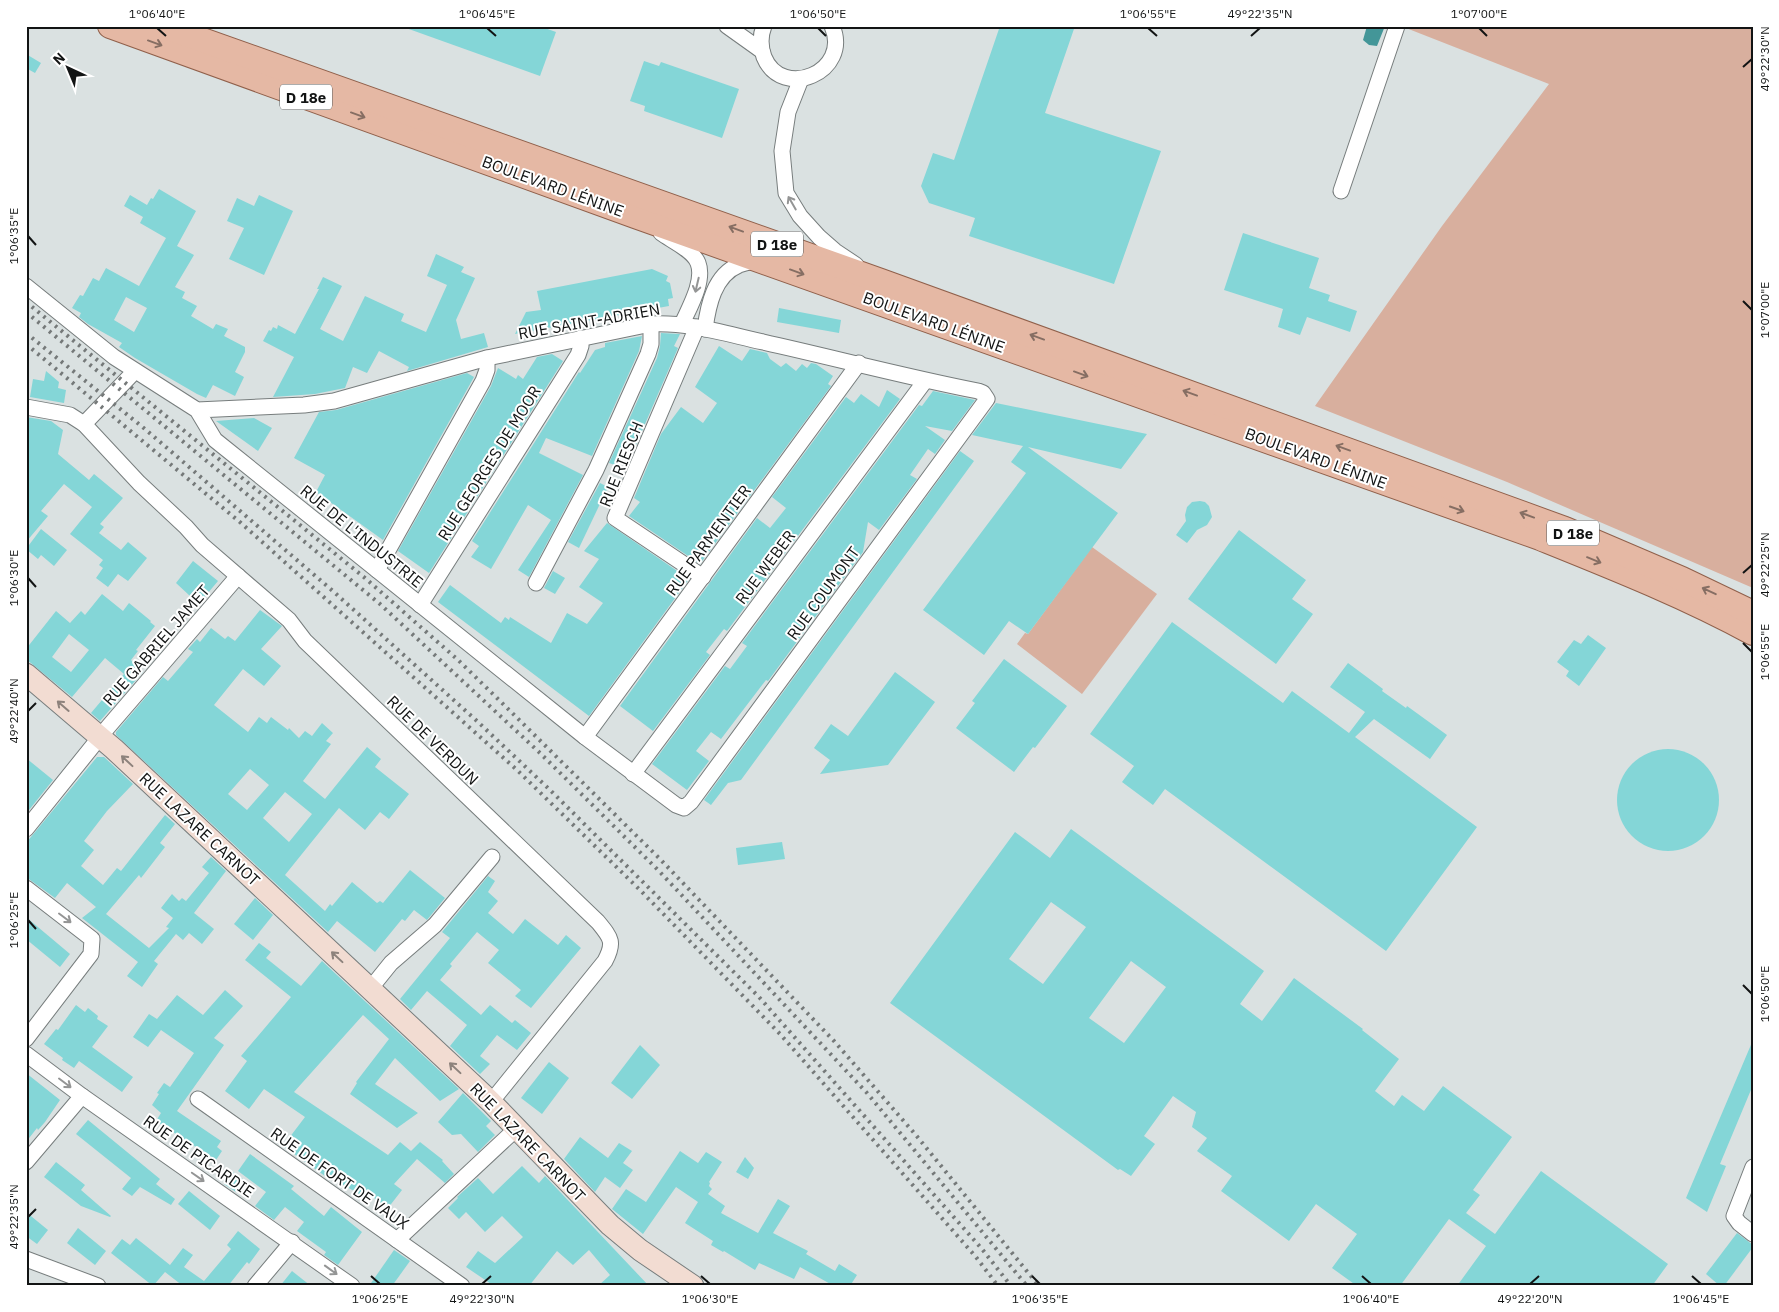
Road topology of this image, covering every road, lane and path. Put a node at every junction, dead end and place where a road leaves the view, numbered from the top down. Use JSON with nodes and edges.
{"nodes":[{"id":1,"x":110,"y":26,"type":"edge"},
{"id":2,"x":163,"y":26,"type":"edge"},
{"id":3,"x":727,"y":26,"type":"edge"},
{"id":4,"x":764,"y":26,"type":"edge"},
{"id":5,"x":832,"y":26,"type":"edge"},
{"id":6,"x":1397,"y":26,"type":"edge"},
{"id":7,"x":762,"y":51,"type":"junction"},
{"id":8,"x":801,"y":79,"type":"junction"},
{"id":9,"x":1341,"y":190,"type":"dead end"},
{"id":10,"x":635,"y":216,"type":"junction"},
{"id":11,"x":760,"y":259,"type":"junction"},
{"id":12,"x":880,"y":281,"type":"junction"},
{"id":13,"x":26,"y":286,"type":"edge"},
{"id":14,"x":651,"y":324,"type":"junction"},
{"id":15,"x":695,"y":327,"type":"junction"},
{"id":16,"x":581,"y":338,"type":"junction"},
{"id":17,"x":487,"y":358,"type":"junction"},
{"id":18,"x":859,"y":363,"type":"junction"},
{"id":19,"x":135,"y":372,"type":"junction"},
{"id":20,"x":925,"y":381,"type":"junction"},
{"id":21,"x":986,"y":396,"type":"joint"},
{"id":22,"x":26,"y":407,"type":"edge"},
{"id":23,"x":197,"y":410,"type":"junction"},
{"id":24,"x":84,"y":424,"type":"junction"},
{"id":25,"x":377,"y":570,"type":"junction"},
{"id":26,"x":238,"y":576,"type":"junction"},
{"id":27,"x":702,"y":577,"type":"junction"},
{"id":28,"x":536,"y":583,"type":"dead end"},
{"id":29,"x":420,"y":604,"type":"junction"},
{"id":30,"x":1753,"y":613,"type":"edge"},
{"id":31,"x":1753,"y":633,"type":"edge"},
{"id":32,"x":26,"y":674,"type":"edge"},
{"id":33,"x":100,"y":737,"type":"junction"},
{"id":34,"x":585,"y":737,"type":"junction"},
{"id":35,"x":633,"y":774,"type":"junction"},
{"id":36,"x":684,"y":808,"type":"joint"},
{"id":37,"x":26,"y":828,"type":"edge"},
{"id":38,"x":492,"y":857,"type":"dead end"},
{"id":39,"x":26,"y":888,"type":"edge"},
{"id":40,"x":370,"y":989,"type":"junction"},
{"id":41,"x":26,"y":1039,"type":"edge"},
{"id":42,"x":26,"y":1054,"type":"edge"},
{"id":43,"x":82,"y":1096,"type":"junction"},
{"id":44,"x":198,"y":1099,"type":"dead end"},
{"id":45,"x":491,"y":1102,"type":"junction"},
{"id":46,"x":516,"y":1129,"type":"junction"},
{"id":47,"x":26,"y":1162,"type":"edge"},
{"id":48,"x":1753,"y":1167,"type":"edge"},
{"id":49,"x":1753,"y":1234,"type":"edge"},
{"id":50,"x":397,"y":1240,"type":"junction"},
{"id":51,"x":292,"y":1242,"type":"junction"},
{"id":52,"x":26,"y":1258,"type":"edge"},
{"id":53,"x":694,"y":1285,"type":"edge"},
{"id":54,"x":98,"y":1286,"type":"edge"},
{"id":55,"x":255,"y":1286,"type":"edge"},
{"id":56,"x":352,"y":1286,"type":"edge"},
{"id":57,"x":462,"y":1286,"type":"edge"}],
"edges":[{"from":1,"to":10,"type":"main road","name":"BOULEVARD LÉNINE","number":"D 18e","one_way":true},
{"from":12,"to":2,"type":"main road","name":"BOULEVARD LÉNINE","number":"D 18e","one_way":true},
{"from":3,"to":7,"type":"street"},
{"from":4,"to":7,"type":"street"},
{"from":5,"to":8,"type":"street"},
{"from":6,"to":9,"type":"street"},
{"from":7,"to":8,"type":"street"},
{"from":12,"to":8,"type":"street","one_way":true},
{"from":10,"to":11,"type":"main road","name":"BOULEVARD LÉNINE","number":"D 18e"},
{"from":10,"to":15,"type":"street","one_way":true},
{"from":11,"to":15,"type":"street"},
{"from":11,"to":31,"type":"main road","name":"BOULEVARD LÉNINE","number":"D 18e","one_way":true},
{"from":30,"to":12,"type":"main road","name":"BOULEVARD LÉNINE","number":"D 18e","one_way":true},
{"from":13,"to":19,"type":"street","name":"RUE DE L'INDUSTRIE"},
{"from":14,"to":15,"type":"street","name":"RUE SAINT-ADRIEN"},
{"from":14,"to":16,"type":"street","name":"RUE SAINT-ADRIEN"},
{"from":14,"to":28,"type":"street"},
{"from":15,"to":18,"type":"street","name":"RUE SAINT-ADRIEN"},
{"from":15,"to":27,"type":"street","name":"RUE RIESCH"},
{"from":16,"to":17,"type":"street","name":"RUE SAINT-ADRIEN"},
{"from":16,"to":29,"type":"street","name":"RUE GEORGES DE MOOR"},
{"from":17,"to":23,"type":"street","name":"RUE SAINT-ADRIEN"},
{"from":17,"to":25,"type":"street"},
{"from":18,"to":20,"type":"street","name":"RUE SAINT-ADRIEN"},
{"from":18,"to":27,"type":"street","name":"RUE PARMENTIER"},
{"from":19,"to":23,"type":"street","name":"RUE DE L'INDUSTRIE"},
{"from":19,"to":24,"type":"street"},
{"from":20,"to":21,"type":"street","name":"RUE SAINT-ADRIEN"},
{"from":20,"to":35,"type":"street","name":"RUE WEBER"},
{"from":21,"to":36,"type":"street","name":"RUE COUMONT"},
{"from":22,"to":24,"type":"street"},
{"from":23,"to":25,"type":"street","name":"RUE DE L'INDUSTRIE"},
{"from":24,"to":26,"type":"street","name":"RUE DE VERDUN"},
{"from":25,"to":29,"type":"street","name":"RUE DE L'INDUSTRIE"},
{"from":26,"to":33,"type":"street","name":"RUE GABRIEL JAMET"},
{"from":26,"to":45,"type":"street","name":"RUE DE VERDUN"},
{"from":27,"to":34,"type":"street","name":"RUE PARMENTIER"},
{"from":29,"to":34,"type":"street","name":"RUE DE L'INDUSTRIE"},
{"from":33,"to":32,"type":"street","name":"RUE LAZARE CARNOT","one_way":true},
{"from":33,"to":37,"type":"street","name":"RUE GABRIEL JAMET"},
{"from":40,"to":33,"type":"street","name":"RUE LAZARE CARNOT","one_way":true},
{"from":34,"to":35,"type":"street","name":"RUE DE L'INDUSTRIE"},
{"from":35,"to":36,"type":"street","name":"RUE DE L'INDUSTRIE"},
{"from":38,"to":40,"type":"street"},
{"from":39,"to":41,"type":"street","one_way":true},
{"from":45,"to":40,"type":"street","name":"RUE LAZARE CARNOT","one_way":true},
{"from":42,"to":43,"type":"street","name":"RUE DE PICARDIE","one_way":true},
{"from":43,"to":47,"type":"street"},
{"from":43,"to":51,"type":"street","name":"RUE DE PICARDIE","one_way":true},
{"from":44,"to":50,"type":"street","name":"RUE DE FORT DE VAUX"},
{"from":45,"to":46,"type":"street","name":"RUE LAZARE CARNOT"},
{"from":46,"to":50,"type":"street"},
{"from":46,"to":53,"type":"street","name":"RUE LAZARE CARNOT"},
{"from":48,"to":49,"type":"street"},
{"from":50,"to":57,"type":"street","name":"RUE DE FORT DE VAUX"},
{"from":51,"to":55,"type":"street"},
{"from":51,"to":56,"type":"street","name":"RUE DE PICARDIE","one_way":true},
{"from":52,"to":54,"type":"street"}]}
